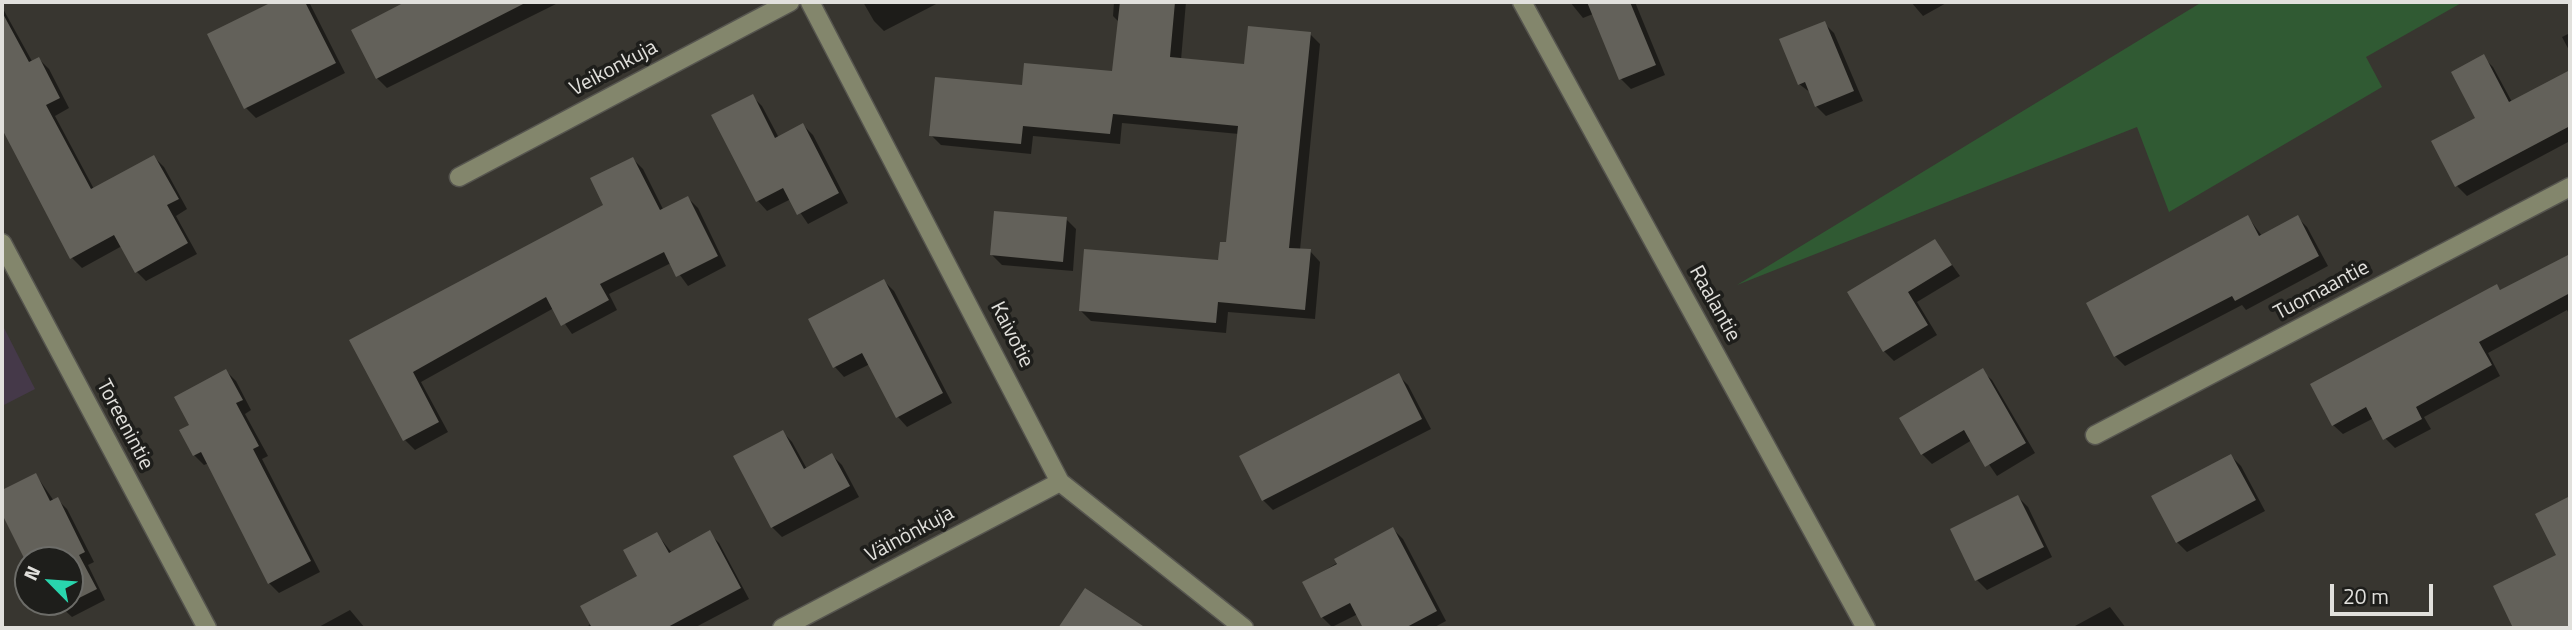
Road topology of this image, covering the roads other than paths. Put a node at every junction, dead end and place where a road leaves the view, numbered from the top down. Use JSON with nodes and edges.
{"nodes":[{"id":1,"x":790,"y":2,"type":"edge"},
{"id":2,"x":810,"y":2,"type":"edge"},
{"id":3,"x":1522,"y":2,"type":"edge"},
{"id":4,"x":459,"y":177,"type":"dead end"},
{"id":5,"x":2570,"y":187,"type":"edge"},
{"id":6,"x":2,"y":243,"type":"edge"},
{"id":7,"x":2095,"y":435,"type":"dead end"},
{"id":8,"x":1060,"y":482,"type":"junction"},
{"id":9,"x":207,"y":628,"type":"edge"},
{"id":10,"x":782,"y":628,"type":"edge"},
{"id":11,"x":1244,"y":628,"type":"edge"},
{"id":12,"x":1866,"y":628,"type":"edge"}],
"edges":[{"from":1,"to":4,"type":"street","name":"Veikonkuja"},
{"from":2,"to":8,"type":"street","name":"Kaivotie"},
{"from":3,"to":12,"type":"street","name":"Raalantie"},
{"from":5,"to":7,"type":"street","name":"Tuomaantie"},
{"from":6,"to":9,"type":"street","name":"Toreenintie"},
{"from":8,"to":10,"type":"street","name":"Väinönkuja"},
{"from":8,"to":11,"type":"street","name":"Kaivotie"}]}
